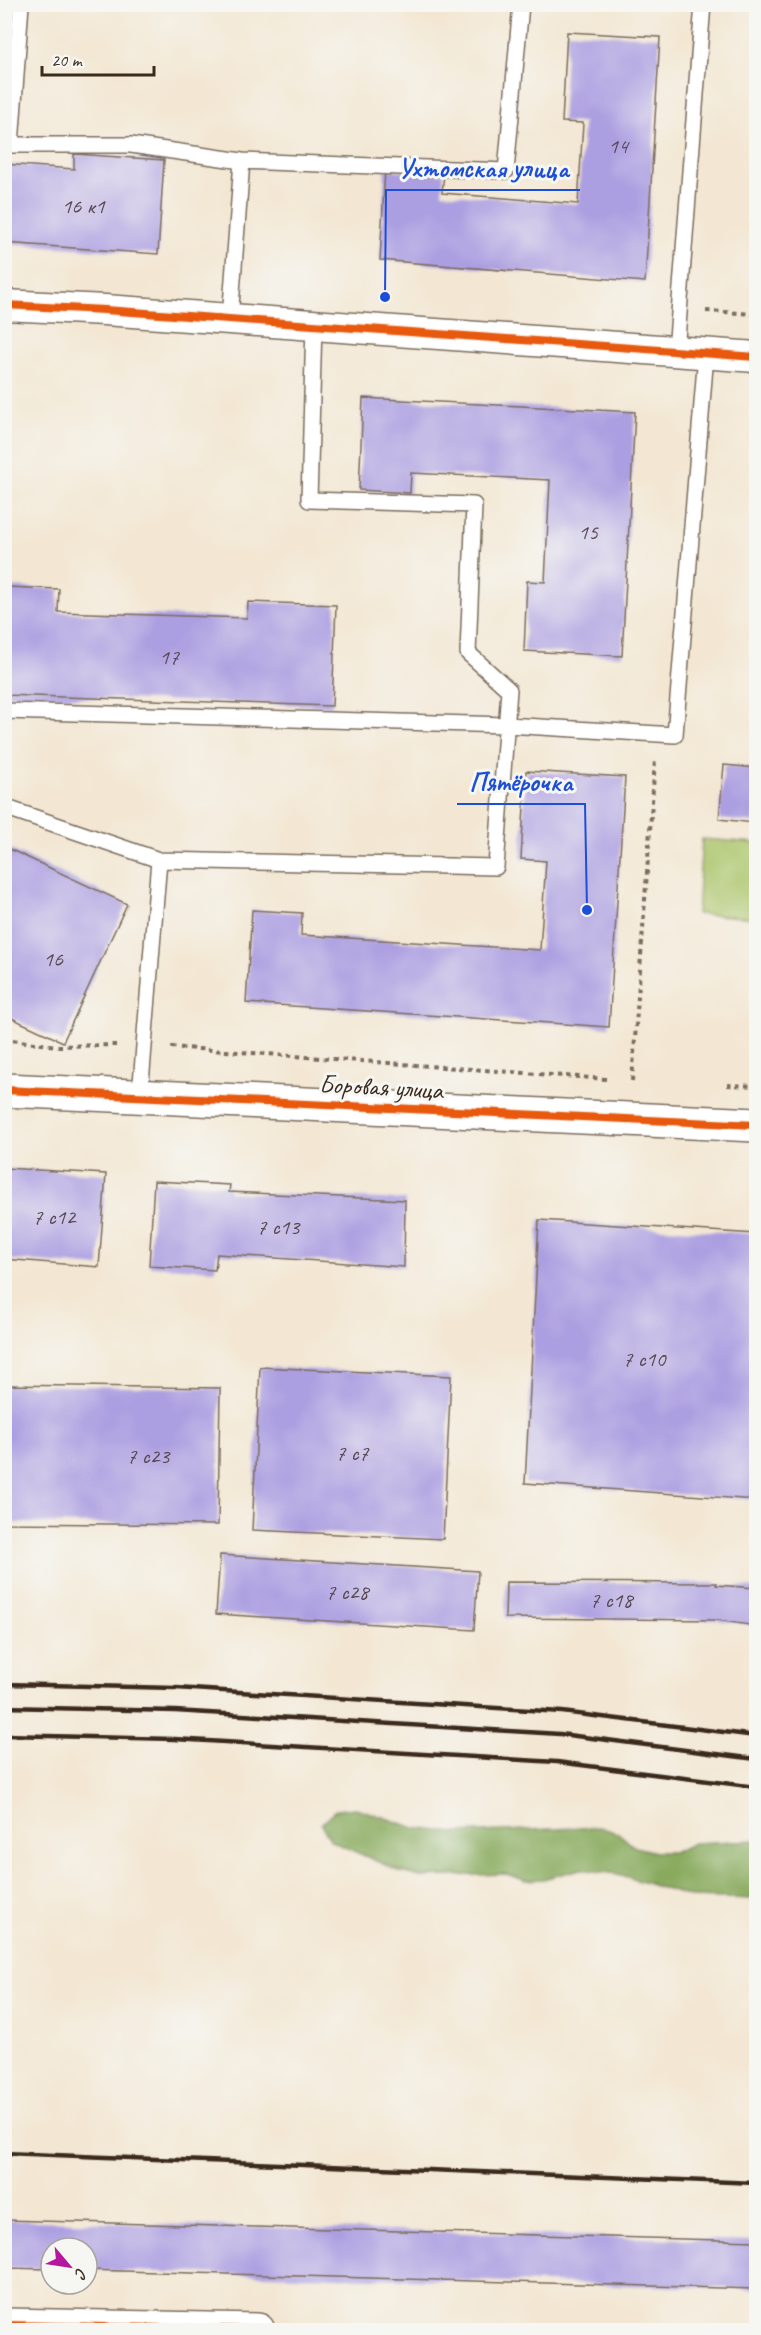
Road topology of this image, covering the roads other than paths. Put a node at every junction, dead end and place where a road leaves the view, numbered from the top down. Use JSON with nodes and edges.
{"nodes":[{"id":1,"x":21,"y":4,"type":"edge"},
{"id":2,"x":521,"y":4,"type":"edge"},
{"id":3,"x":702,"y":4,"type":"edge"},
{"id":4,"x":242,"y":161,"type":"junction"},
{"id":5,"x":4,"y":304,"type":"edge"},
{"id":6,"x":230,"y":319,"type":"junction"},
{"id":7,"x":314,"y":325,"type":"junction"},
{"id":8,"x":676,"y":352,"type":"junction"},
{"id":9,"x":706,"y":354,"type":"junction"},
{"id":10,"x":756,"y":357,"type":"edge"},
{"id":11,"x":4,"y":711,"type":"edge"},
{"id":12,"x":507,"y":725,"type":"junction"},
{"id":13,"x":4,"y":807,"type":"edge"},
{"id":14,"x":159,"y":860,"type":"junction"},
{"id":15,"x":4,"y":1090,"type":"edge"},
{"id":16,"x":140,"y":1096,"type":"junction"},
{"id":17,"x":756,"y":1125,"type":"edge"},
{"id":18,"x":4,"y":2325,"type":"edge"},
{"id":19,"x":258,"y":2331,"type":"edge"}],
"edges":[{"from":1,"to":4,"type":"lane"},
{"from":2,"to":4,"type":"lane"},
{"from":3,"to":8,"type":"lane"},
{"from":4,"to":6,"type":"lane"},
{"from":5,"to":6,"type":"street"},
{"from":6,"to":7,"type":"street"},
{"from":7,"to":8,"type":"street"},
{"from":7,"to":12,"type":"lane"},
{"from":8,"to":9,"type":"street"},
{"from":9,"to":10,"type":"street"},
{"from":9,"to":12,"type":"lane"},
{"from":11,"to":12,"type":"lane"},
{"from":12,"to":14,"type":"lane"},
{"from":13,"to":14,"type":"lane"},
{"from":14,"to":16,"type":"lane"},
{"from":15,"to":16,"type":"street","name":"Боровая улица"},
{"from":16,"to":17,"type":"street","name":"Боровая улица"},
{"from":18,"to":19,"type":"street"}]}
